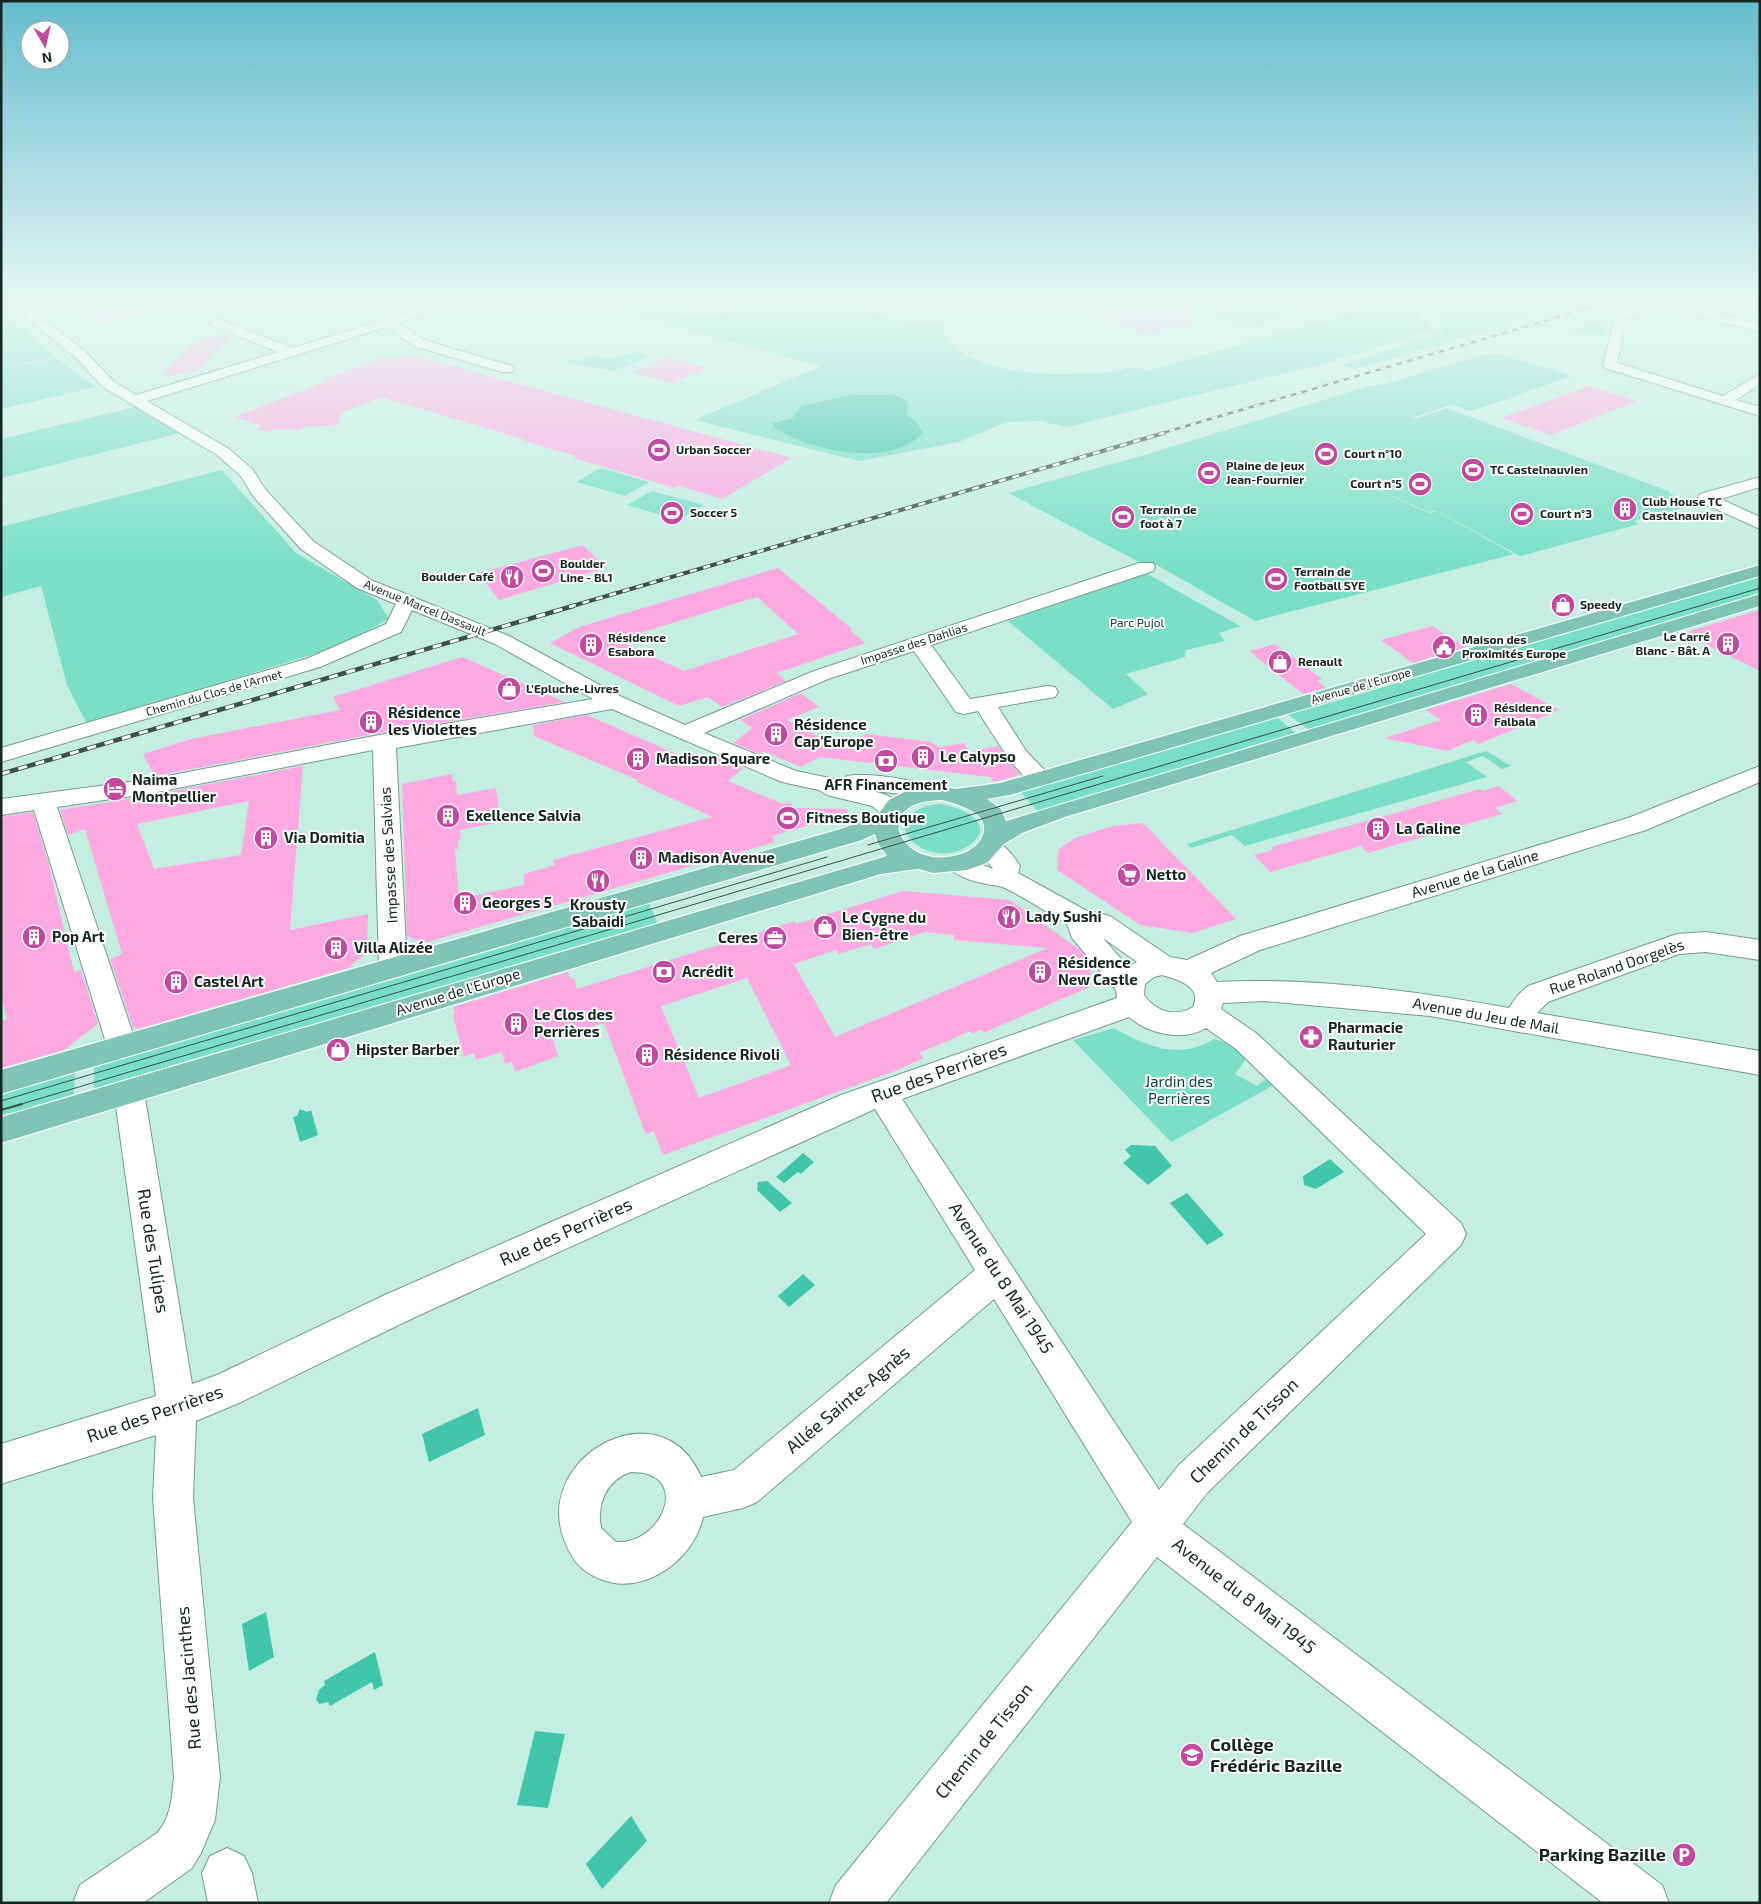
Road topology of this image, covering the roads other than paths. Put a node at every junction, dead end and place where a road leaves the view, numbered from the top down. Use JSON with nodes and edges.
{"nodes":[{"id":1,"x":111,"y":386,"type":"edge"},
{"id":2,"x":149,"y":386,"type":"edge"},
{"id":3,"x":178,"y":386,"type":"edge"},
{"id":4,"x":1675,"y":386,"type":"edge"},
{"id":5,"x":1748,"y":386,"type":"edge"},
{"id":6,"x":118,"y":390,"type":"junction"},
{"id":7,"x":137,"y":399,"type":"junction"},
{"id":8,"x":1725,"y":401,"type":"junction"},
{"id":9,"x":1760,"y":412,"type":"edge"},
{"id":10,"x":1760,"y":482,"type":"edge"},
{"id":11,"x":1760,"y":524,"type":"edge"},
{"id":12,"x":1146,"y":567,"type":"dead end"},
{"id":13,"x":1760,"y":570,"type":"edge"},
{"id":14,"x":1760,"y":600,"type":"edge"},
{"id":15,"x":409,"y":604,"type":"junction"},
{"id":16,"x":918,"y":642,"type":"junction"},
{"id":17,"x":1047,"y":692,"type":"dead end"},
{"id":18,"x":614,"y":702,"type":"junction"},
{"id":19,"x":984,"y":703,"type":"junction"},
{"id":20,"x":686,"y":734,"type":"junction"},
{"id":21,"x":384,"y":743,"type":"junction"},
{"id":22,"x":1,"y":756,"type":"edge"},
{"id":23,"x":1760,"y":773,"type":"edge"},
{"id":24,"x":1042,"y":779,"type":"junction"},
{"id":25,"x":826,"y":784,"type":"junction"},
{"id":26,"x":926,"y":794,"type":"junction"},
{"id":27,"x":960,"y":795,"type":"junction"},
{"id":28,"x":43,"y":801,"type":"junction"},
{"id":29,"x":1,"y":807,"type":"edge"},
{"id":30,"x":889,"y":814,"type":"junction"},
{"id":31,"x":994,"y":843,"type":"junction"},
{"id":32,"x":916,"y":861,"type":"junction"},
{"id":33,"x":959,"y":864,"type":"junction"},
{"id":34,"x":1004,"y":877,"type":"junction"},
{"id":35,"x":1080,"y":919,"type":"junction"},
{"id":36,"x":1760,"y":950,"type":"edge"},
{"id":37,"x":393,"y":968,"type":"junction"},
{"id":38,"x":1176,"y":968,"type":"junction"},
{"id":39,"x":1132,"y":995,"type":"junction"},
{"id":40,"x":1208,"y":1003,"type":"junction"},
{"id":41,"x":1518,"y":1020,"type":"junction"},
{"id":42,"x":122,"y":1046,"type":"junction"},
{"id":43,"x":1760,"y":1063,"type":"edge"},
{"id":44,"x":1,"y":1082,"type":"edge"},
{"id":45,"x":129,"y":1092,"type":"junction"},
{"id":46,"x":882,"y":1094,"type":"junction"},
{"id":47,"x":1,"y":1130,"type":"edge"},
{"id":48,"x":997,"y":1274,"type":"junction"},
{"id":49,"x":177,"y":1410,"type":"junction"},
{"id":50,"x":1,"y":1464,"type":"edge"},
{"id":51,"x":686,"y":1500,"type":"dead end"},
{"id":52,"x":1158,"y":1525,"type":"junction"},
{"id":53,"x":98,"y":1903,"type":"edge"},
{"id":54,"x":854,"y":1903,"type":"edge"},
{"id":55,"x":1644,"y":1903,"type":"edge"}],
"edges":[{"from":1,"to":6,"type":"street","name":"Avenue Marcel Dassault"},
{"from":2,"to":6,"type":"street"},
{"from":3,"to":7,"type":"street"},
{"from":4,"to":8,"type":"street"},
{"from":5,"to":8,"type":"street"},
{"from":6,"to":7,"type":"street","name":"Avenue Marcel Dassault"},
{"from":7,"to":15,"type":"street","name":"Avenue Marcel Dassault"},
{"from":8,"to":9,"type":"street"},
{"from":10,"to":11,"type":"street"},
{"from":12,"to":16,"type":"street","name":"Impasse des Dahlias"},
{"from":13,"to":24,"type":"main road","name":"Avenue de l'Europe"},
{"from":14,"to":31,"type":"main road"},
{"from":15,"to":18,"type":"street","name":"Avenue Marcel Dassault"},
{"from":15,"to":22,"type":"street","name":"Chemin du Clos de l'Armet"},
{"from":16,"to":19,"type":"street"},
{"from":16,"to":20,"type":"street","name":"Impasse des Dahlias"},
{"from":17,"to":19,"type":"street"},
{"from":18,"to":20,"type":"street","name":"Avenue Marcel Dassault"},
{"from":18,"to":21,"type":"street"},
{"from":19,"to":24,"type":"street"},
{"from":20,"to":25,"type":"street","name":"Avenue Marcel Dassault"},
{"from":21,"to":28,"type":"street"},
{"from":21,"to":37,"type":"street","name":"Impasse des Salvias"},
{"from":23,"to":38,"type":"street","name":"Avenue de la Galine"},
{"from":24,"to":27,"type":"main road","name":"Avenue de l'Europe"},
{"from":25,"to":26,"type":"street","name":"Avenue Marcel Dassault"},
{"from":25,"to":30,"type":"street","name":"Avenue Marcel Dassault"},
{"from":26,"to":27,"type":"main road"},
{"from":26,"to":30,"type":"main road"},
{"from":27,"to":31,"type":"main road"},
{"from":28,"to":29,"type":"street"},
{"from":28,"to":42,"type":"street"},
{"from":30,"to":32,"type":"main road"},
{"from":30,"to":37,"type":"main road"},
{"from":31,"to":33,"type":"main road"},
{"from":31,"to":34,"type":"street"},
{"from":32,"to":33,"type":"main road"},
{"from":32,"to":45,"type":"main road","name":"Avenue de l'Europe"},
{"from":33,"to":34,"type":"street"},
{"from":34,"to":35,"type":"street"},
{"from":35,"to":38,"type":"street"},
{"from":35,"to":39,"type":"street","name":"Avenue du Jeu de Mail"},
{"from":36,"to":41,"type":"street","name":"Rue Roland Dorgelès"},
{"from":37,"to":42,"type":"main road"},
{"from":38,"to":39,"type":"street"},
{"from":38,"to":40,"type":"street"},
{"from":39,"to":40,"type":"street","name":"Avenue du Jeu de Mail"},
{"from":39,"to":46,"type":"street","name":"Rue des Perrières"},
{"from":40,"to":41,"type":"street","name":"Avenue du Jeu de Mail"},
{"from":40,"to":52,"type":"street","name":"Chemin de Tisson"},
{"from":41,"to":43,"type":"street","name":"Avenue du Jeu de Mail"},
{"from":42,"to":44,"type":"main road"},
{"from":45,"to":47,"type":"main road","name":"Avenue de l'Europe"},
{"from":45,"to":49,"type":"street","name":"Rue des Tulipes"},
{"from":46,"to":48,"type":"street","name":"Avenue du 8 Mai 1945"},
{"from":46,"to":49,"type":"street","name":"Rue des Perrières"},
{"from":48,"to":51,"type":"street","name":"Allée Sainte-Agnès"},
{"from":48,"to":52,"type":"street","name":"Avenue du 8 Mai 1945"},
{"from":49,"to":50,"type":"street","name":"Rue des Perrières"},
{"from":49,"to":53,"type":"street","name":"Rue des Jacinthes"},
{"from":52,"to":54,"type":"street","name":"Chemin de Tisson"},
{"from":52,"to":55,"type":"street","name":"Avenue du 8 Mai 1945"}]}
